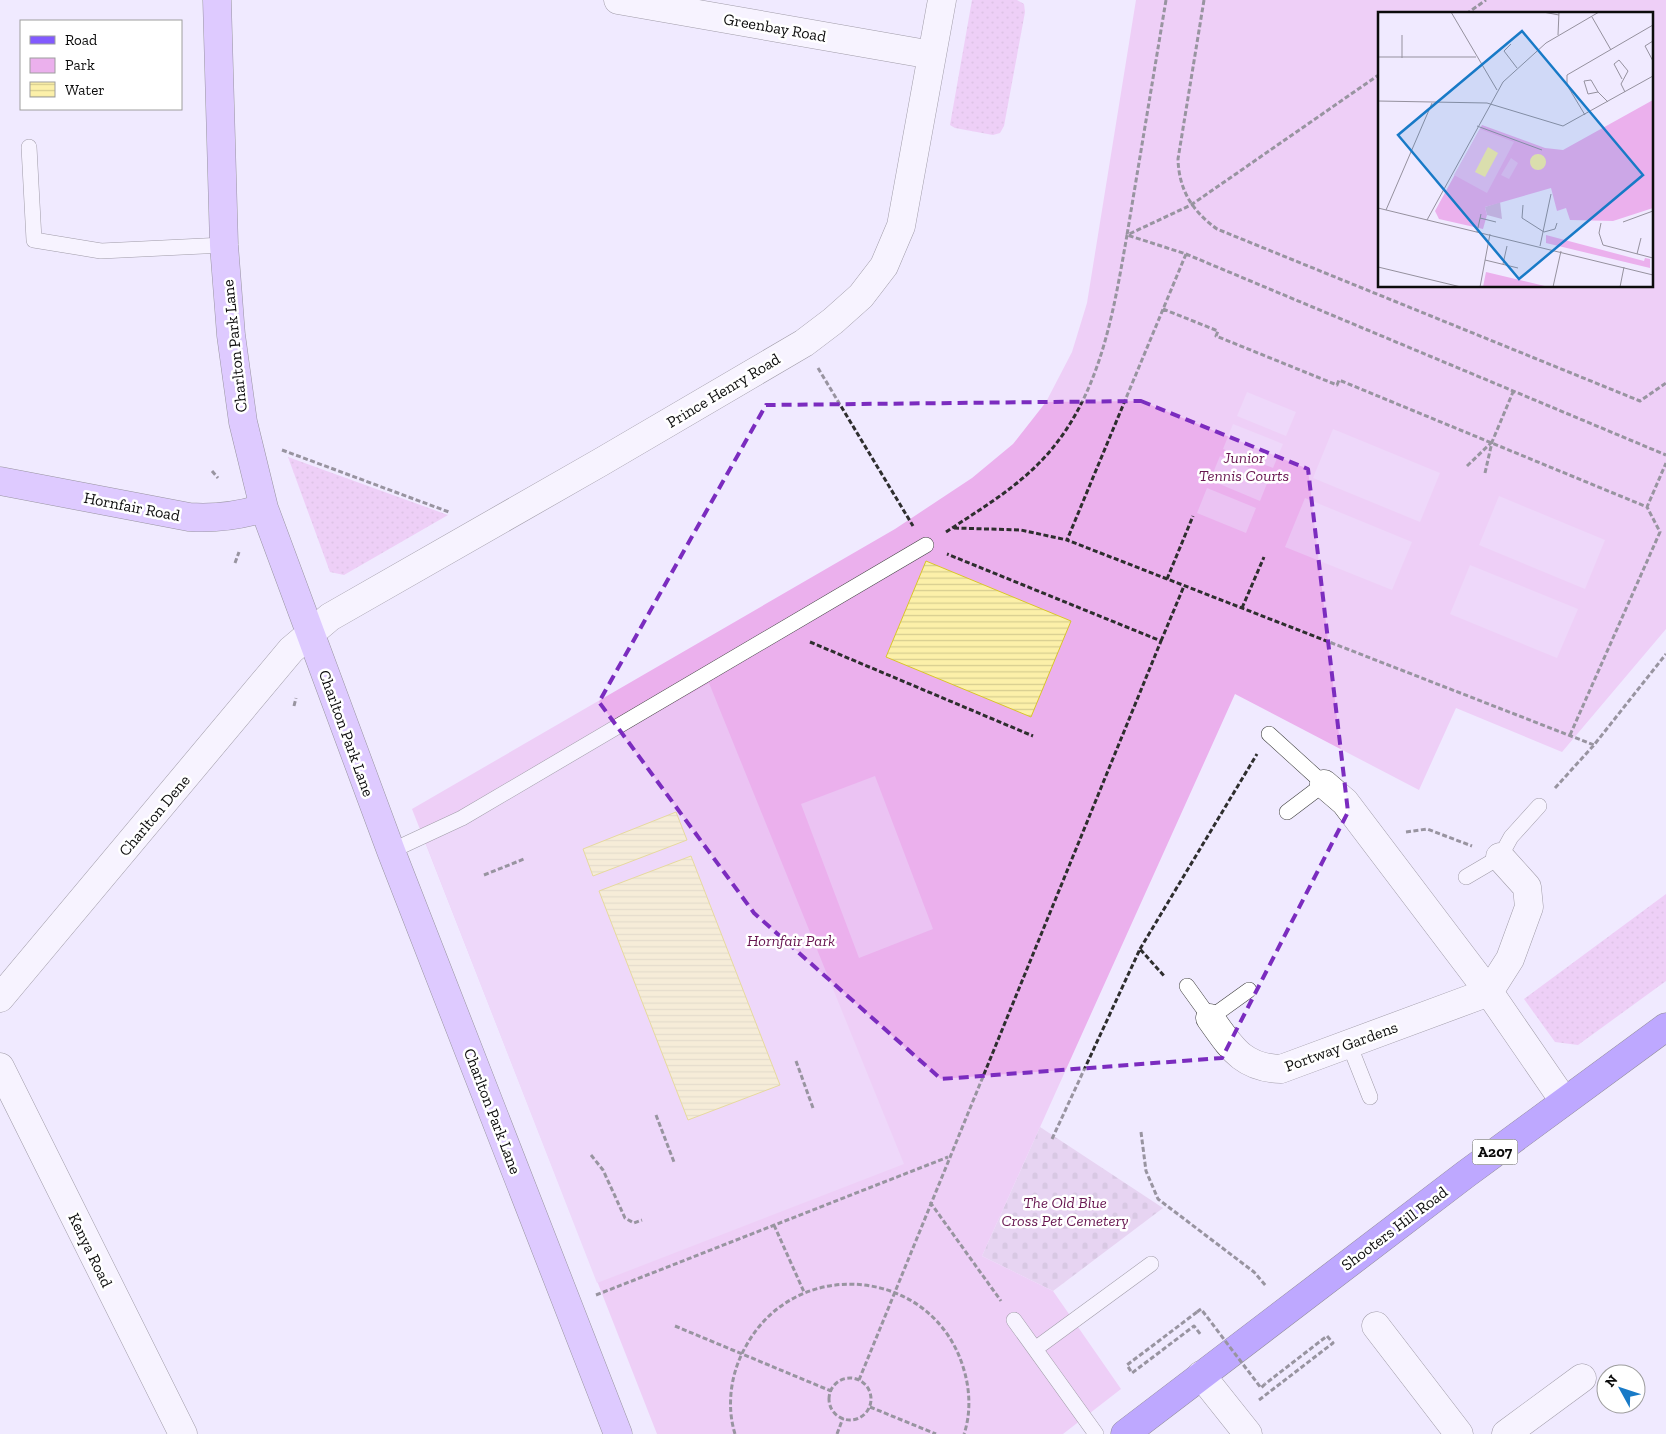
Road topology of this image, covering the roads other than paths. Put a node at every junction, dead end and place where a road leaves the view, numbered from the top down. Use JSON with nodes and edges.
{"nodes":[{"id":1,"x":216,"y":0,"type":"edge"},
{"id":2,"x":618,"y":0,"type":"edge"},
{"id":3,"x":942,"y":0,"type":"edge"},
{"id":4,"x":932,"y":55,"type":"junction"},
{"id":5,"x":30,"y":147,"type":"dead end"},
{"id":6,"x":224,"y":245,"type":"junction"},
{"id":7,"x":0,"y":481,"type":"edge"},
{"id":8,"x":264,"y":508,"type":"junction"},
{"id":9,"x":926,"y":545,"type":"road end"},
{"id":10,"x":311,"y":633,"type":"junction"},
{"id":11,"x":1269,"y":734,"type":"road end"},
{"id":12,"x":1324,"y":784,"type":"junction"},
{"id":13,"x":1539,"y":806,"type":"road end"},
{"id":14,"x":1287,"y":812,"type":"dead end"},
{"id":15,"x":391,"y":850,"type":"junction"},
{"id":16,"x":1500,"y":857,"type":"junction"},
{"id":17,"x":1466,"y":877,"type":"dead end"},
{"id":18,"x":1187,"y":986,"type":"dead end"},
{"id":19,"x":1249,"y":990,"type":"dead end"},
{"id":20,"x":1489,"y":992,"type":"junction"},
{"id":21,"x":0,"y":998,"type":"edge"},
{"id":22,"x":1210,"y":1018,"type":"junction"},
{"id":23,"x":1666,"y":1027,"type":"edge"},
{"id":24,"x":1349,"y":1044,"type":"junction"},
{"id":25,"x":0,"y":1067,"type":"edge"},
{"id":26,"x":1370,"y":1097,"type":"dead end"},
{"id":27,"x":1564,"y":1101,"type":"junction"},
{"id":28,"x":1151,"y":1264,"type":"dead end"},
{"id":29,"x":1014,"y":1320,"type":"road end"},
{"id":30,"x":1376,"y":1326,"type":"dead end"},
{"id":31,"x":1035,"y":1349,"type":"junction"},
{"id":32,"x":1201,"y":1376,"type":"junction"},
{"id":33,"x":1582,"y":1378,"type":"dead end"},
{"id":34,"x":183,"y":1434,"type":"edge"},
{"id":35,"x":618,"y":1434,"type":"edge"},
{"id":36,"x":1096,"y":1434,"type":"edge"},
{"id":37,"x":1125,"y":1434,"type":"edge"},
{"id":38,"x":1248,"y":1434,"type":"edge"},
{"id":39,"x":1459,"y":1434,"type":"edge"},
{"id":40,"x":1506,"y":1434,"type":"edge"}],
"edges":[{"from":1,"to":6,"type":"street","name":"Charlton Park Lane"},
{"from":2,"to":4,"type":"street","name":"Greenbay Road"},
{"from":3,"to":4,"type":"street","name":"Prince Henry Road"},
{"from":4,"to":10,"type":"street","name":"Prince Henry Road"},
{"from":5,"to":6,"type":"lane"},
{"from":6,"to":8,"type":"street","name":"Charlton Park Lane"},
{"from":7,"to":8,"type":"street","name":"Hornfair Road"},
{"from":8,"to":10,"type":"street","name":"Charlton Park Lane"},
{"from":9,"to":15,"type":"lane"},
{"from":10,"to":15,"type":"street","name":"Charlton Park Lane"},
{"from":10,"to":21,"type":"street","name":"Charlton Dene"},
{"from":11,"to":12,"type":"lane"},
{"from":12,"to":14,"type":"lane"},
{"from":12,"to":20,"type":"street"},
{"from":13,"to":16,"type":"lane"},
{"from":15,"to":35,"type":"street","name":"Charlton Park Lane"},
{"from":16,"to":17,"type":"lane"},
{"from":16,"to":20,"type":"street"},
{"from":18,"to":22,"type":"lane","name":"Portway Gardens"},
{"from":19,"to":22,"type":"lane"},
{"from":20,"to":24,"type":"street","name":"Portway Gardens"},
{"from":20,"to":27,"type":"street"},
{"from":22,"to":24,"type":"street","name":"Portway Gardens"},
{"from":23,"to":27,"type":"main road","name":"Shooters Hill Road","number":"A207"},
{"from":24,"to":26,"type":"lane"},
{"from":25,"to":34,"type":"street","name":"Kenya Road"},
{"from":27,"to":32,"type":"main road","name":"Shooters Hill Road","number":"A207"},
{"from":28,"to":31,"type":"lane"},
{"from":29,"to":31,"type":"lane"},
{"from":30,"to":39,"type":"street"},
{"from":31,"to":36,"type":"lane"},
{"from":32,"to":37,"type":"main road","name":"Shooters Hill Road","number":"A207"},
{"from":32,"to":38,"type":"street"},
{"from":33,"to":40,"type":"street"}]}
